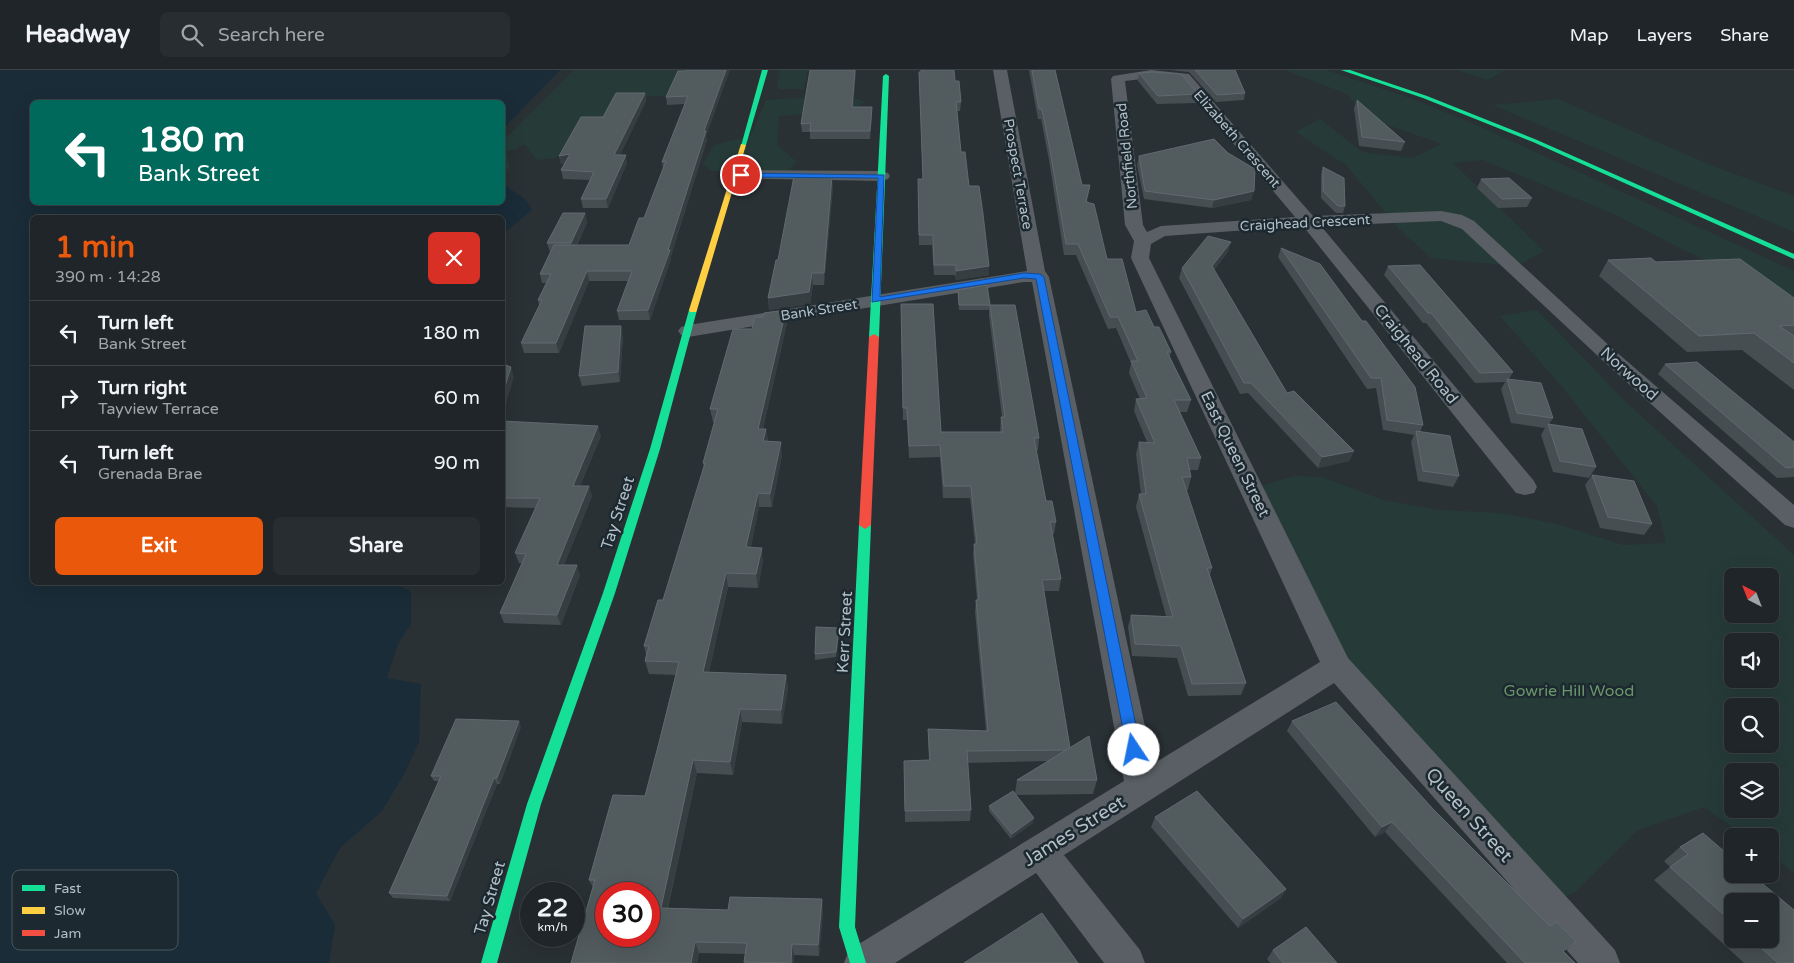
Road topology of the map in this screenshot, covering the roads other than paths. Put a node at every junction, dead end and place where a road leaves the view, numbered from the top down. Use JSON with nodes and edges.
{"nodes":[{"id":1,"x":765,"y":70,"type":"edge"},
{"id":2,"x":1000,"y":70,"type":"edge"},
{"id":3,"x":1344,"y":70,"type":"edge"},
{"id":4,"x":1374,"y":70,"type":"edge"},
{"id":5,"x":886,"y":76,"type":"dead end"},
{"id":6,"x":1126,"y":76,"type":"joint"},
{"id":7,"x":1554,"y":136,"type":"dead end"},
{"id":8,"x":733,"y":175,"type":"junction"},
{"id":9,"x":882,"y":176,"type":"junction"},
{"id":10,"x":1308,"y":222,"type":"junction"},
{"id":11,"x":1468,"y":225,"type":"joint"},
{"id":12,"x":1142,"y":241,"type":"junction"},
{"id":13,"x":1794,"y":257,"type":"edge"},
{"id":14,"x":1040,"y":277,"type":"junction"},
{"id":15,"x":875,"y":300,"type":"junction"},
{"id":16,"x":688,"y":331,"type":"junction"},
{"id":17,"x":1525,"y":487,"type":"dead end"},
{"id":18,"x":1794,"y":494,"type":"edge"},
{"id":19,"x":1768,"y":498,"type":"junction"},
{"id":20,"x":1794,"y":519,"type":"edge"},
{"id":21,"x":1337,"y":666,"type":"junction"},
{"id":22,"x":1142,"y":789,"type":"junction"},
{"id":23,"x":1040,"y":852,"type":"junction"},
{"id":24,"x":489,"y":963,"type":"edge"},
{"id":25,"x":858,"y":963,"type":"edge"},
{"id":26,"x":862,"y":963,"type":"edge"},
{"id":27,"x":1127,"y":963,"type":"edge"},
{"id":28,"x":1602,"y":963,"type":"edge"}],
"edges":[{"from":1,"to":8,"type":"main road","name":"Tay Street"},
{"from":2,"to":14,"type":"street","name":"Prospect Terrace"},
{"from":3,"to":13,"type":"main road"},
{"from":4,"to":7,"type":"main road"},
{"from":5,"to":9,"type":"main road","name":"Kerr Street"},
{"from":6,"to":10,"type":"street","name":"Elizabeth Crescent"},
{"from":6,"to":12,"type":"street","name":"Northfield Road"},
{"from":8,"to":9,"type":"street"},
{"from":8,"to":16,"type":"main road","name":"Tay Street"},
{"from":9,"to":15,"type":"main road","name":"Kerr Street"},
{"from":10,"to":11,"type":"street","name":"Craighead Crescent"},
{"from":10,"to":12,"type":"street","name":"Craighead Crescent"},
{"from":10,"to":17,"type":"street","name":"Craighead Road"},
{"from":11,"to":19,"type":"street","name":"Norwood"},
{"from":12,"to":21,"type":"street","name":"East Queen Street"},
{"from":14,"to":15,"type":"street","name":"Bank Street"},
{"from":14,"to":22,"type":"street","name":"Prospect Terrace"},
{"from":15,"to":16,"type":"street","name":"Bank Street"},
{"from":15,"to":25,"type":"main road","name":"Kerr Street"},
{"from":16,"to":24,"type":"main road","name":"Tay Street"},
{"from":18,"to":19,"type":"street"},
{"from":19,"to":20,"type":"street","name":"Norwood"},
{"from":21,"to":22,"type":"street","name":"James Street"},
{"from":21,"to":28,"type":"street","name":"Queen Street"},
{"from":22,"to":23,"type":"street","name":"James Street"},
{"from":23,"to":26,"type":"street","name":"James Street"},
{"from":23,"to":27,"type":"street"}]}
